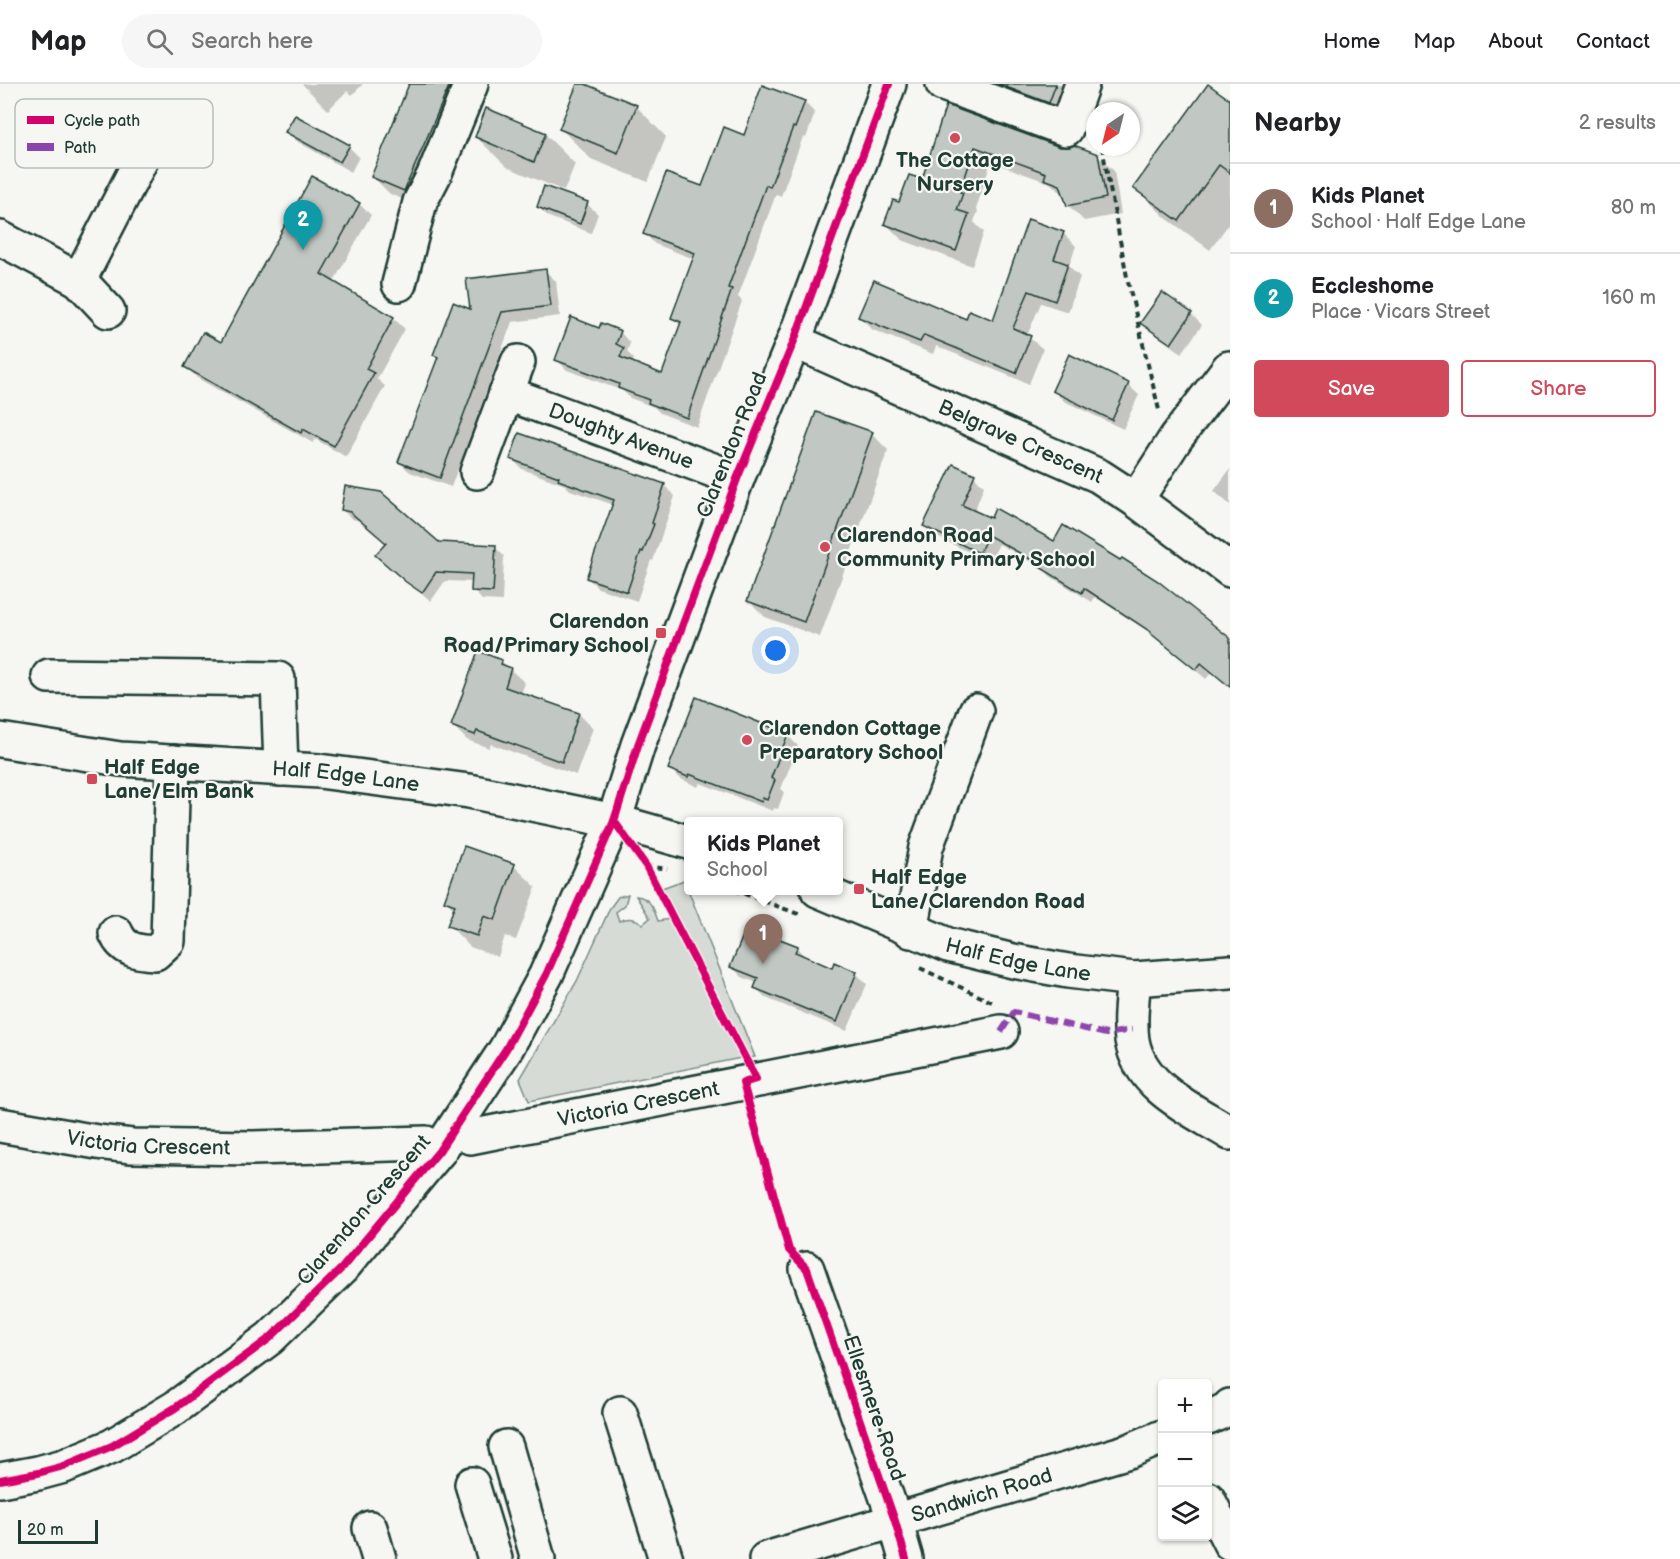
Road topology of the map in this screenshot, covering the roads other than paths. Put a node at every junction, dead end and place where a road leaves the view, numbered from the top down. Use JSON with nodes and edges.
{"nodes":[{"id":1,"x":471,"y":84,"type":"edge"},
{"id":2,"x":943,"y":84,"type":"edge"},
{"id":3,"x":1082,"y":84,"type":"edge"},
{"id":4,"x":884,"y":85,"type":"edge"},
{"id":5,"x":137,"y":168,"type":"edge"},
{"id":6,"x":0,"y":238,"type":"edge"},
{"id":7,"x":79,"y":280,"type":"junction"},
{"id":8,"x":399,"y":284,"type":"dead end"},
{"id":9,"x":108,"y":311,"type":"dead end"},
{"id":10,"x":794,"y":341,"type":"junction"},
{"id":11,"x":518,"y":362,"type":"dead end"},
{"id":12,"x":1229,"y":368,"type":"edge"},
{"id":13,"x":506,"y":393,"type":"junction"},
{"id":14,"x":477,"y":472,"type":"dead end"},
{"id":15,"x":736,"y":478,"type":"junction"},
{"id":16,"x":1136,"y":500,"type":"junction"},
{"id":17,"x":1230,"y":570,"type":"edge"},
{"id":18,"x":49,"y":676,"type":"dead end"},
{"id":19,"x":976,"y":711,"type":"dead end"},
{"id":20,"x":0,"y":740,"type":"edge"},
{"id":21,"x":173,"y":762,"type":"junction"},
{"id":22,"x":280,"y":769,"type":"junction"},
{"id":23,"x":614,"y":820,"type":"junction"},
{"id":24,"x":684,"y":841,"type":"edge"},
{"id":25,"x":827,"y":895,"type":"edge"},
{"id":26,"x":911,"y":931,"type":"junction"},
{"id":27,"x":116,"y":933,"type":"dead end"},
{"id":28,"x":1230,"y":972,"type":"edge"},
{"id":29,"x":1134,"y":979,"type":"junction"},
{"id":30,"x":1001,"y":1032,"type":"dead end"},
{"id":31,"x":0,"y":1125,"type":"edge"},
{"id":32,"x":1230,"y":1133,"type":"edge"},
{"id":33,"x":447,"y":1140,"type":"junction"},
{"id":34,"x":807,"y":1269,"type":"road end"},
{"id":35,"x":1230,"y":1406,"type":"edge"},
{"id":36,"x":620,"y":1413,"type":"dead end"},
{"id":37,"x":1212,"y":1416,"type":"edge"},
{"id":38,"x":1158,"y":1439,"type":"edge"},
{"id":39,"x":506,"y":1447,"type":"dead end"},
{"id":40,"x":0,"y":1480,"type":"edge"},
{"id":41,"x":472,"y":1484,"type":"dead end"},
{"id":42,"x":1212,"y":1507,"type":"edge"},
{"id":43,"x":895,"y":1521,"type":"junction"},
{"id":44,"x":1230,"y":1543,"type":"edge"},
{"id":45,"x":495,"y":1559,"type":"edge"},
{"id":46,"x":538,"y":1559,"type":"edge"},
{"id":47,"x":666,"y":1559,"type":"edge"},
{"id":48,"x":766,"y":1559,"type":"edge"},
{"id":49,"x":906,"y":1559,"type":"edge"}],
"edges":[{"from":1,"to":8,"type":"street"},
{"from":2,"to":3,"type":"street"},
{"from":4,"to":10,"type":"street","name":"Clarendon Road"},
{"from":5,"to":7,"type":"street"},
{"from":6,"to":7,"type":"street"},
{"from":7,"to":9,"type":"street"},
{"from":10,"to":15,"type":"street","name":"Clarendon Road"},
{"from":10,"to":16,"type":"street","name":"Belgrave Crescent"},
{"from":11,"to":13,"type":"street"},
{"from":12,"to":16,"type":"street"},
{"from":13,"to":14,"type":"street"},
{"from":13,"to":15,"type":"street","name":"Doughty Avenue"},
{"from":15,"to":23,"type":"street","name":"Clarendon Road"},
{"from":16,"to":17,"type":"street","name":"Belgrave Crescent"},
{"from":18,"to":22,"type":"street"},
{"from":19,"to":26,"type":"street"},
{"from":20,"to":21,"type":"street","name":"Half Edge Lane"},
{"from":21,"to":22,"type":"street","name":"Half Edge Lane"},
{"from":21,"to":27,"type":"street"},
{"from":22,"to":23,"type":"street","name":"Half Edge Lane"},
{"from":23,"to":24,"type":"street","name":"Half Edge Lane"},
{"from":23,"to":33,"type":"street","name":"Clarendon Crescent"},
{"from":25,"to":26,"type":"street","name":"Half Edge Lane"},
{"from":26,"to":29,"type":"street","name":"Half Edge Lane"},
{"from":28,"to":29,"type":"street","name":"Half Edge Lane"},
{"from":29,"to":32,"type":"street"},
{"from":30,"to":33,"type":"street","name":"Victoria Crescent"},
{"from":31,"to":33,"type":"street","name":"Victoria Crescent"},
{"from":33,"to":40,"type":"street","name":"Clarendon Crescent"},
{"from":34,"to":43,"type":"street","name":"Ellesmere Road"},
{"from":35,"to":37,"type":"street"},
{"from":36,"to":47,"type":"street"},
{"from":38,"to":43,"type":"street","name":"Sandwich Road"},
{"from":39,"to":46,"type":"street"},
{"from":41,"to":45,"type":"street"},
{"from":42,"to":44,"type":"street"},
{"from":43,"to":48,"type":"street","name":"Sandwich Road"},
{"from":43,"to":49,"type":"street","name":"Ellesmere Road"}]}
